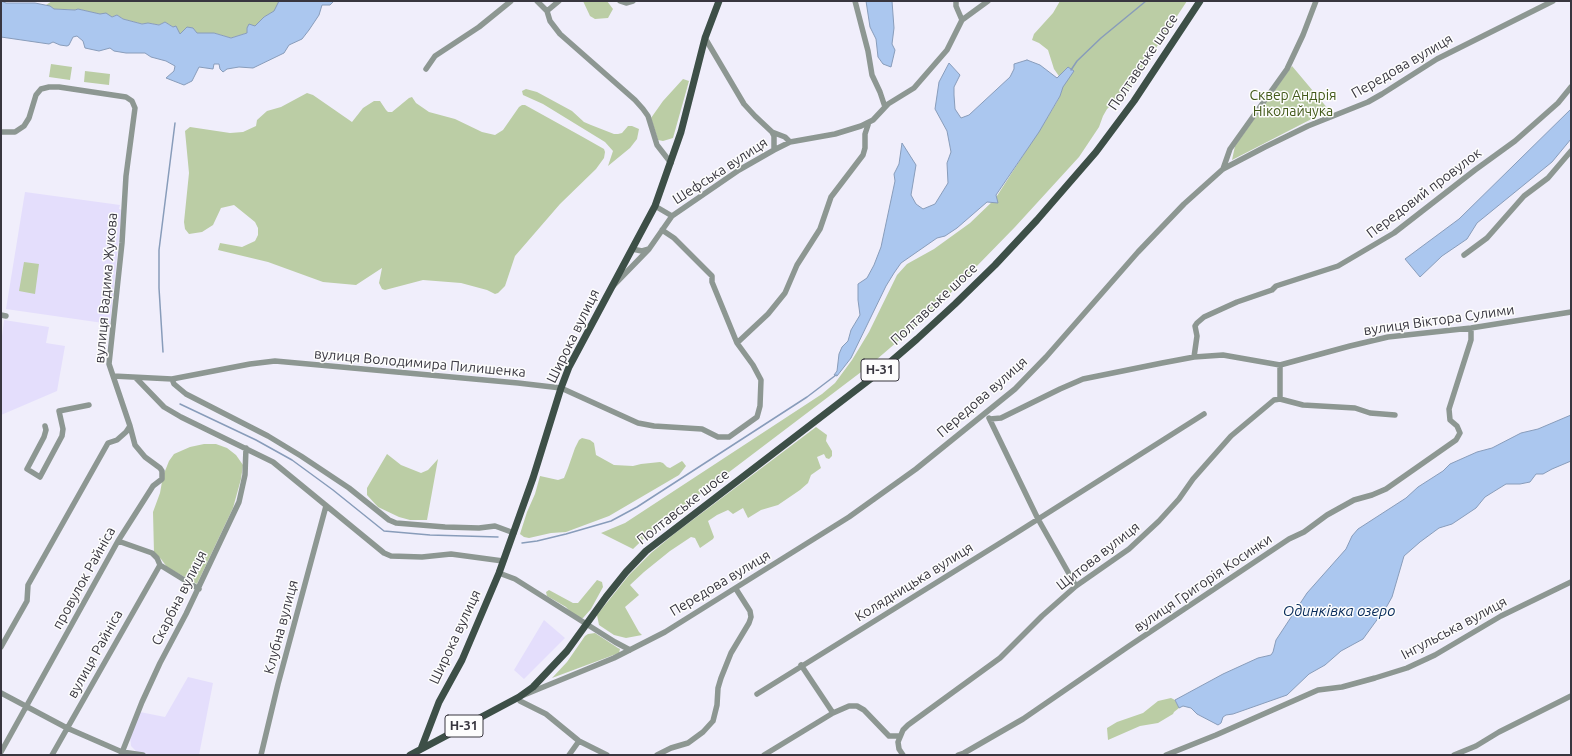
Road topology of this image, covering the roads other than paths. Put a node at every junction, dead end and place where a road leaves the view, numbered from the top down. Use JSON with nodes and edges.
{"nodes":[{"id":1,"x":511,"y":1,"type":"edge"},
{"id":2,"x":537,"y":1,"type":"edge"},
{"id":3,"x":559,"y":1,"type":"edge"},
{"id":4,"x":620,"y":1,"type":"edge"},
{"id":5,"x":633,"y":1,"type":"edge"},
{"id":6,"x":719,"y":1,"type":"edge"},
{"id":7,"x":855,"y":1,"type":"edge"},
{"id":8,"x":956,"y":1,"type":"edge"},
{"id":9,"x":988,"y":1,"type":"edge"},
{"id":10,"x":1200,"y":1,"type":"edge"},
{"id":11,"x":1316,"y":1,"type":"edge"},
{"id":12,"x":1553,"y":1,"type":"edge"},
{"id":13,"x":548,"y":11,"type":"junction"},
{"id":14,"x":962,"y":20,"type":"junction"},
{"id":15,"x":705,"y":38,"type":"junction"},
{"id":16,"x":426,"y":69,"type":"dead end"},
{"id":17,"x":1571,"y":87,"type":"edge"},
{"id":18,"x":884,"y":107,"type":"junction"},
{"id":19,"x":869,"y":122,"type":"junction"},
{"id":20,"x":1,"y":132,"type":"edge"},
{"id":21,"x":772,"y":132,"type":"junction"},
{"id":22,"x":790,"y":142,"type":"junction"},
{"id":23,"x":774,"y":150,"type":"junction"},
{"id":24,"x":1571,"y":151,"type":"edge"},
{"id":25,"x":671,"y":163,"type":"junction"},
{"id":26,"x":1223,"y":169,"type":"junction"},
{"id":27,"x":655,"y":206,"type":"junction"},
{"id":28,"x":672,"y":216,"type":"junction"},
{"id":29,"x":662,"y":230,"type":"junction"},
{"id":30,"x":632,"y":249,"type":"junction"},
{"id":31,"x":649,"y":249,"type":"junction"},
{"id":32,"x":1464,"y":255,"type":"dead end"},
{"id":33,"x":611,"y":288,"type":"junction"},
{"id":34,"x":1571,"y":312,"type":"edge"},
{"id":35,"x":1471,"y":328,"type":"junction"},
{"id":36,"x":737,"y":343,"type":"junction"},
{"id":37,"x":1194,"y":357,"type":"junction"},
{"id":38,"x":1280,"y":365,"type":"junction"},
{"id":39,"x":113,"y":376,"type":"junction"},
{"id":40,"x":136,"y":378,"type":"junction"},
{"id":41,"x":172,"y":379,"type":"junction"},
{"id":42,"x":561,"y":388,"type":"junction"},
{"id":43,"x":1280,"y":399,"type":"junction"},
{"id":44,"x":89,"y":405,"type":"dead end"},
{"id":45,"x":987,"y":413,"type":"junction"},
{"id":46,"x":1204,"y":414,"type":"dead end"},
{"id":47,"x":1395,"y":415,"type":"dead end"},
{"id":48,"x":990,"y":419,"type":"junction"},
{"id":49,"x":45,"y":426,"type":"dead end"},
{"id":50,"x":130,"y":426,"type":"junction"},
{"id":51,"x":246,"y":448,"type":"junction"},
{"id":52,"x":326,"y":506,"type":"junction"},
{"id":53,"x":1038,"y":519,"type":"junction"},
{"id":54,"x":514,"y":532,"type":"junction"},
{"id":55,"x":118,"y":541,"type":"junction"},
{"id":56,"x":503,"y":561,"type":"junction"},
{"id":57,"x":160,"y":565,"type":"junction"},
{"id":58,"x":499,"y":573,"type":"junction"},
{"id":59,"x":1571,"y":582,"type":"edge"},
{"id":60,"x":1076,"y":586,"type":"junction"},
{"id":61,"x":199,"y":589,"type":"junction"},
{"id":62,"x":736,"y":589,"type":"junction"},
{"id":63,"x":587,"y":624,"type":"junction"},
{"id":64,"x":1,"y":647,"type":"edge"},
{"id":65,"x":630,"y":650,"type":"junction"},
{"id":66,"x":802,"y":665,"type":"junction"},
{"id":67,"x":1,"y":693,"type":"edge"},
{"id":68,"x":756,"y":694,"type":"dead end"},
{"id":69,"x":1571,"y":696,"type":"edge"},
{"id":70,"x":519,"y":697,"type":"junction"},
{"id":71,"x":26,"y":706,"type":"junction"},
{"id":72,"x":833,"y":713,"type":"junction"},
{"id":73,"x":67,"y":728,"type":"junction"},
{"id":74,"x":900,"y":736,"type":"junction"},
{"id":75,"x":579,"y":741,"type":"junction"},
{"id":76,"x":421,"y":749,"type":"junction"},
{"id":77,"x":1,"y":752,"type":"edge"},
{"id":78,"x":898,"y":752,"type":"edge"},
{"id":79,"x":122,"y":753,"type":"edge"},
{"id":80,"x":52,"y":755,"type":"edge"},
{"id":81,"x":143,"y":755,"type":"edge"},
{"id":82,"x":261,"y":755,"type":"edge"},
{"id":83,"x":410,"y":755,"type":"edge"},
{"id":84,"x":569,"y":755,"type":"edge"},
{"id":85,"x":607,"y":755,"type":"edge"},
{"id":86,"x":657,"y":755,"type":"edge"},
{"id":87,"x":764,"y":755,"type":"edge"},
{"id":88,"x":903,"y":755,"type":"edge"},
{"id":89,"x":958,"y":755,"type":"edge"},
{"id":90,"x":1166,"y":755,"type":"edge"},
{"id":91,"x":1454,"y":755,"type":"edge"}],
"edges":[{"from":1,"to":16,"type":"street"},
{"from":2,"to":13,"type":"street"},
{"from":3,"to":13,"type":"street"},
{"from":4,"to":5,"type":"street"},
{"from":6,"to":15,"type":"main road","name":"Широка вулиця"},
{"from":7,"to":18,"type":"street"},
{"from":8,"to":14,"type":"street"},
{"from":9,"to":14,"type":"street"},
{"from":10,"to":63,"type":"main road","name":"Полтавське шосе","number":"Н-31"},
{"from":11,"to":26,"type":"street"},
{"from":12,"to":26,"type":"street","name":"Передова вулиця"},
{"from":13,"to":25,"type":"street"},
{"from":14,"to":18,"type":"street"},
{"from":15,"to":21,"type":"street"},
{"from":15,"to":25,"type":"main road","name":"Широка вулиця"},
{"from":17,"to":37,"type":"street","name":"Передовий провулок"},
{"from":18,"to":19,"type":"street"},
{"from":19,"to":22,"type":"street","name":"Шефська вулиця"},
{"from":19,"to":36,"type":"street"},
{"from":20,"to":39,"type":"street","name":"вулиця Вадима Жукова"},
{"from":21,"to":22,"type":"street"},
{"from":21,"to":23,"type":"street"},
{"from":22,"to":23,"type":"street","name":"Шефська вулиця"},
{"from":23,"to":28,"type":"street","name":"Шефська вулиця"},
{"from":24,"to":32,"type":"street"},
{"from":25,"to":27,"type":"main road","name":"Широка вулиця"},
{"from":26,"to":45,"type":"street","name":"Передова вулиця"},
{"from":27,"to":28,"type":"street","name":"Шефська вулиця"},
{"from":27,"to":30,"type":"main road","name":"Широка вулиця"},
{"from":28,"to":29,"type":"street"},
{"from":29,"to":31,"type":"street"},
{"from":29,"to":36,"type":"street"},
{"from":30,"to":31,"type":"street"},
{"from":30,"to":33,"type":"main road","name":"Широка вулиця"},
{"from":31,"to":33,"type":"street"},
{"from":33,"to":42,"type":"main road","name":"Широка вулиця"},
{"from":34,"to":35,"type":"street","name":"вулиця Віктора Сулими"},
{"from":35,"to":38,"type":"street","name":"вулиця Віктора Сулими"},
{"from":35,"to":89,"type":"street","name":"вулиця Григорія Косинки"},
{"from":36,"to":42,"type":"street","name":"вулиця Володимира Пилишенка"},
{"from":37,"to":38,"type":"street","name":"вулиця Віктора Сулими"},
{"from":37,"to":48,"type":"street","name":"вулиця Віктора Сулими"},
{"from":38,"to":43,"type":"street"},
{"from":39,"to":40,"type":"street","name":"вулиця Володимира Пилишенка"},
{"from":39,"to":50,"type":"street","name":"вулиця Вадима Жукова"},
{"from":40,"to":41,"type":"street","name":"вулиця Володимира Пилишенка"},
{"from":40,"to":51,"type":"street"},
{"from":41,"to":42,"type":"street","name":"вулиця Володимира Пилишенка"},
{"from":41,"to":54,"type":"street"},
{"from":42,"to":54,"type":"main road","name":"Широка вулиця"},
{"from":43,"to":47,"type":"street"},
{"from":43,"to":60,"type":"street","name":"Щитова вулиця"},
{"from":44,"to":49,"type":"street"},
{"from":45,"to":48,"type":"street"},
{"from":45,"to":62,"type":"street","name":"Передова вулиця"},
{"from":46,"to":53,"type":"street","name":"Колядницька вулиця"},
{"from":48,"to":53,"type":"street"},
{"from":50,"to":55,"type":"street","name":"провулок Райніса"},
{"from":50,"to":64,"type":"street"},
{"from":51,"to":52,"type":"street"},
{"from":51,"to":61,"type":"street","name":"Скарбна вулиця"},
{"from":52,"to":56,"type":"street"},
{"from":52,"to":82,"type":"street","name":"Клубна вулиця"},
{"from":53,"to":60,"type":"street"},
{"from":53,"to":66,"type":"street","name":"Колядницька вулиця"},
{"from":54,"to":56,"type":"main road","name":"Широка вулиця"},
{"from":55,"to":57,"type":"street"},
{"from":55,"to":71,"type":"street","name":"провулок Райніса"},
{"from":56,"to":58,"type":"main road","name":"Широка вулиця"},
{"from":57,"to":61,"type":"street"},
{"from":57,"to":73,"type":"street","name":"вулиця Райніса"},
{"from":58,"to":63,"type":"street"},
{"from":58,"to":76,"type":"main road","name":"Широка вулиця"},
{"from":59,"to":90,"type":"street","name":"Інгульська вулиця"},
{"from":60,"to":74,"type":"street","name":"Щитова вулиця"},
{"from":61,"to":79,"type":"street","name":"Скарбна вулиця"},
{"from":62,"to":65,"type":"street","name":"Передова вулиця"},
{"from":62,"to":86,"type":"street"},
{"from":63,"to":65,"type":"street"},
{"from":63,"to":70,"type":"main road","name":"Полтавське шосе","number":"Н-31"},
{"from":65,"to":70,"type":"street","name":"Передова вулиця"},
{"from":66,"to":68,"type":"street","name":"Колядницька вулиця"},
{"from":66,"to":72,"type":"street"},
{"from":67,"to":71,"type":"street"},
{"from":69,"to":91,"type":"street"},
{"from":70,"to":75,"type":"street"},
{"from":70,"to":76,"type":"main road","name":"Передова вулиця","number":"Н-31"},
{"from":71,"to":73,"type":"street"},
{"from":71,"to":77,"type":"street","name":"провулок Райніса"},
{"from":72,"to":74,"type":"street"},
{"from":72,"to":87,"type":"street"},
{"from":73,"to":79,"type":"street"},
{"from":73,"to":80,"type":"street","name":"вулиця Райніса"},
{"from":74,"to":78,"type":"street"},
{"from":75,"to":84,"type":"street"},
{"from":75,"to":85,"type":"street"},
{"from":76,"to":83,"type":"main road","name":"Передова вулиця","number":"Н-31"},
{"from":78,"to":88,"type":"street"},
{"from":79,"to":81,"type":"street"}]}
